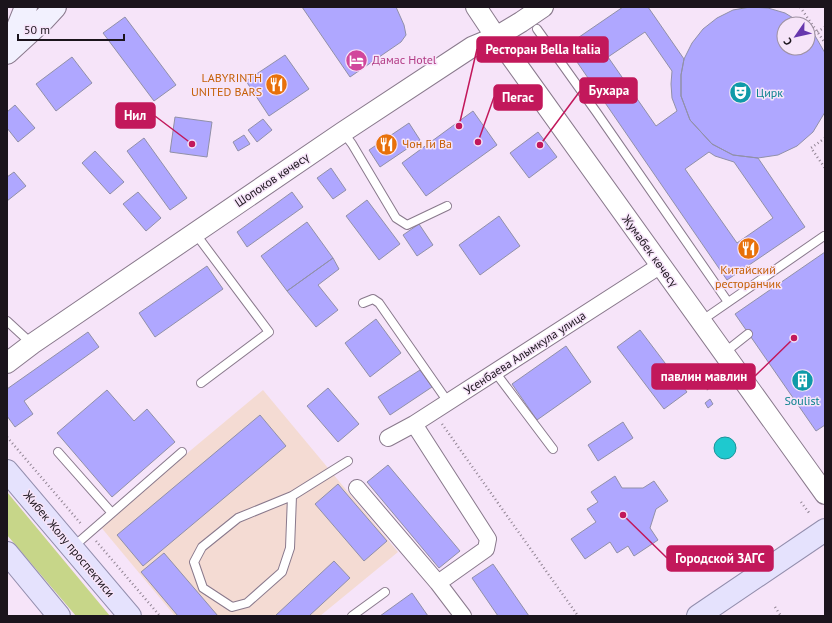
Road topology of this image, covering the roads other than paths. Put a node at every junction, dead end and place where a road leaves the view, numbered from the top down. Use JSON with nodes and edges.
{"nodes":[{"id":1,"x":26,"y":7,"type":"edge"},
{"id":2,"x":55,"y":7,"type":"edge"},
{"id":3,"x":476,"y":7,"type":"edge"},
{"id":4,"x":543,"y":7,"type":"edge"},
{"id":5,"x":537,"y":29,"type":"dead end"},
{"id":6,"x":496,"y":37,"type":"junction"},
{"id":7,"x":7,"y":52,"type":"edge"},
{"id":8,"x":343,"y":132,"type":"junction"},
{"id":9,"x":447,"y":206,"type":"dead end"},
{"id":10,"x":195,"y":233,"type":"junction"},
{"id":11,"x":824,"y":236,"type":"edge"},
{"id":12,"x":661,"y":265,"type":"junction"},
{"id":13,"x":728,"y":302,"type":"junction"},
{"id":14,"x":363,"y":303,"type":"dead end"},
{"id":15,"x":7,"y":321,"type":"edge"},
{"id":16,"x":701,"y":321,"type":"junction"},
{"id":17,"x":748,"y":334,"type":"dead end"},
{"id":18,"x":32,"y":344,"type":"junction"},
{"id":19,"x":724,"y":353,"type":"junction"},
{"id":20,"x":7,"y":363,"type":"edge"},
{"id":21,"x":495,"y":372,"type":"junction"},
{"id":22,"x":201,"y":383,"type":"dead end"},
{"id":23,"x":448,"y":402,"type":"junction"},
{"id":24,"x":414,"y":424,"type":"junction"},
{"id":25,"x":388,"y":438,"type":"dead end"},
{"id":26,"x":553,"y":449,"type":"dead end"},
{"id":27,"x":58,"y":452,"type":"dead end"},
{"id":28,"x":182,"y":452,"type":"dead end"},
{"id":29,"x":348,"y":460,"type":"dead end"},
{"id":30,"x":7,"y":471,"type":"edge"},
{"id":31,"x":357,"y":488,"type":"dead end"},
{"id":32,"x":825,"y":494,"type":"edge"},
{"id":33,"x":292,"y":496,"type":"junction"},
{"id":34,"x":112,"y":513,"type":"junction"},
{"id":35,"x":825,"y":530,"type":"edge"},
{"id":36,"x":72,"y":548,"type":"junction"},
{"id":37,"x":7,"y":553,"type":"edge"},
{"id":38,"x":438,"y":583,"type":"junction"},
{"id":39,"x":384,"y":592,"type":"dead end"},
{"id":40,"x":59,"y":616,"type":"edge"},
{"id":41,"x":130,"y":616,"type":"edge"},
{"id":42,"x":352,"y":616,"type":"edge"},
{"id":43,"x":463,"y":616,"type":"edge"},
{"id":44,"x":698,"y":616,"type":"edge"}],
"edges":[{"from":1,"to":7,"type":"main road"},
{"from":2,"to":7,"type":"main road"},
{"from":3,"to":6,"type":"street","name":"Жумабек көчөсү"},
{"from":4,"to":6,"type":"street","name":"Шопоков көчөсү"},
{"from":5,"to":13,"type":"lane"},
{"from":6,"to":8,"type":"street","name":"Шопоков көчөсү"},
{"from":6,"to":12,"type":"street","name":"Жумабек көчөсү"},
{"from":8,"to":9,"type":"lane"},
{"from":8,"to":10,"type":"street","name":"Шопоков көчөсү"},
{"from":10,"to":18,"type":"street","name":"Шопоков көчөсү"},
{"from":10,"to":22,"type":"lane"},
{"from":11,"to":13,"type":"lane"},
{"from":12,"to":16,"type":"street","name":"Жумабек көчөсү"},
{"from":12,"to":21,"type":"street","name":"Усенбаева Алымкула улица"},
{"from":13,"to":16,"type":"lane"},
{"from":14,"to":23,"type":"lane"},
{"from":15,"to":18,"type":"lane"},
{"from":16,"to":19,"type":"street","name":"Жумабек көчөсү"},
{"from":17,"to":19,"type":"lane"},
{"from":18,"to":20,"type":"street","name":"Шопоков көчөсү"},
{"from":19,"to":32,"type":"street","name":"Жумабек көчөсү"},
{"from":21,"to":23,"type":"street","name":"Усенбаева Алымкула улица"},
{"from":21,"to":26,"type":"lane"},
{"from":23,"to":24,"type":"street","name":"Усенбаева Алымкула улица"},
{"from":24,"to":25,"type":"street","name":"Усенбаева Алымкула улица"},
{"from":24,"to":38,"type":"street"},
{"from":27,"to":34,"type":"lane"},
{"from":28,"to":34,"type":"lane"},
{"from":29,"to":33,"type":"lane"},
{"from":30,"to":36,"type":"main road","name":"Жибек Жолу проспектиси"},
{"from":31,"to":38,"type":"street"},
{"from":33,"to":33,"type":"lane"},
{"from":34,"to":36,"type":"lane"},
{"from":35,"to":44,"type":"main road"},
{"from":36,"to":41,"type":"main road","name":"Жибек Жолу проспектиси"},
{"from":37,"to":40,"type":"main road"},
{"from":38,"to":43,"type":"street"},
{"from":39,"to":42,"type":"lane"}]}
